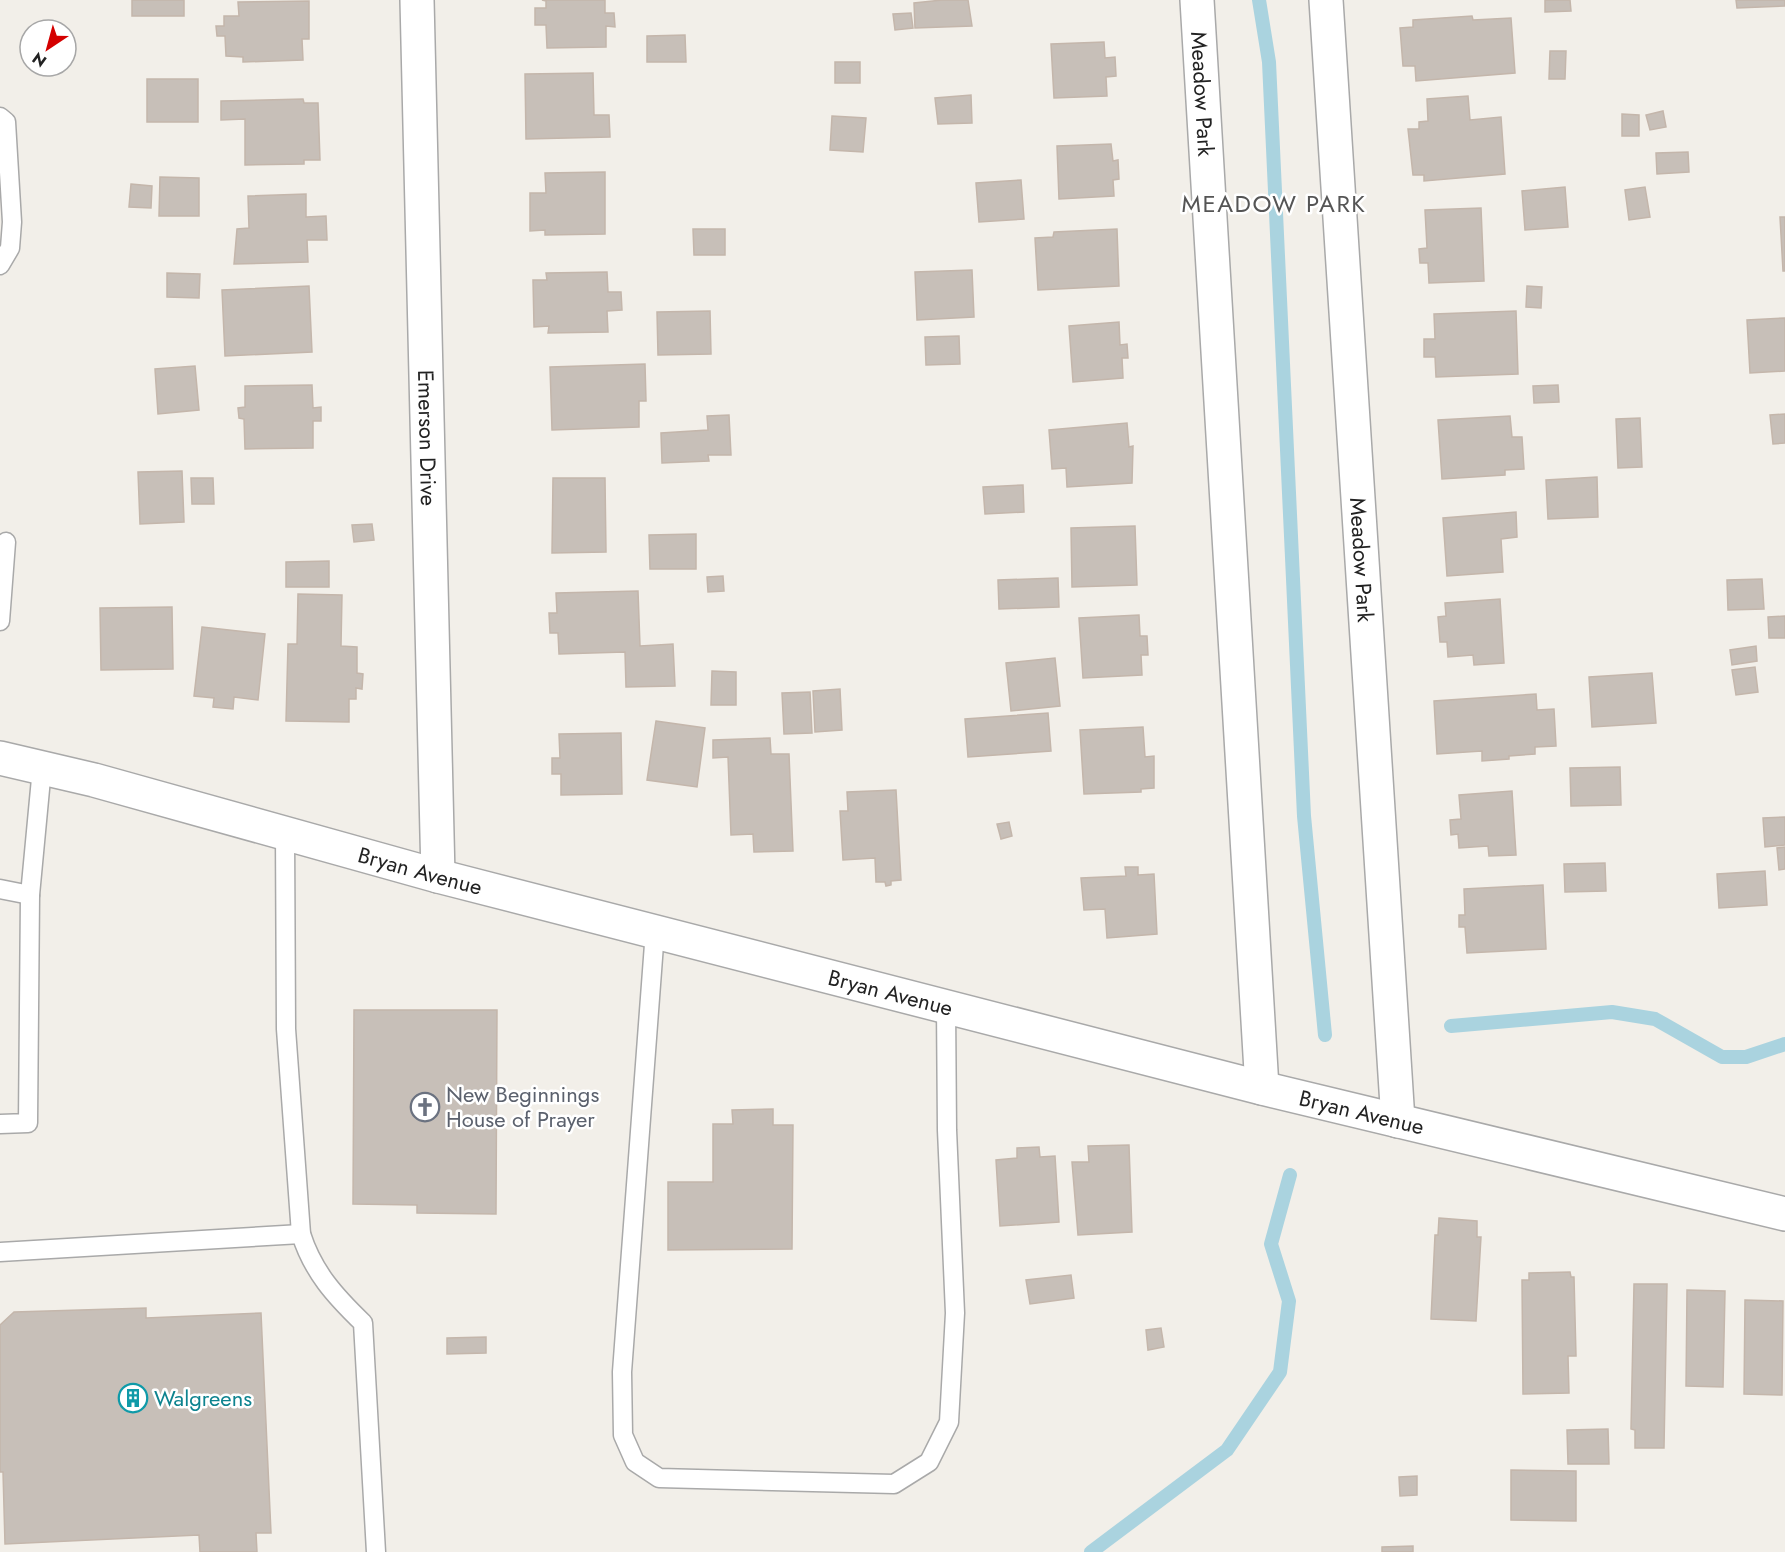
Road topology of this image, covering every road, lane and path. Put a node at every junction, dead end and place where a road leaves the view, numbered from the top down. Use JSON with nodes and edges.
{"nodes":[{"id":1,"x":417,"y":0,"type":"edge"},
{"id":2,"x":1197,"y":0,"type":"edge"},
{"id":3,"x":1326,"y":0,"type":"edge"},
{"id":4,"x":3,"y":120,"type":"edge"},
{"id":5,"x":0,"y":265,"type":"edge"},
{"id":6,"x":6,"y":542,"type":"dead end"},
{"id":7,"x":0,"y":621,"type":"edge"},
{"id":8,"x":0,"y":758,"type":"edge"},
{"id":9,"x":42,"y":768,"type":"junction"},
{"id":10,"x":285,"y":833,"type":"junction"},
{"id":11,"x":438,"y":876,"type":"junction"},
{"id":12,"x":0,"y":889,"type":"edge"},
{"id":13,"x":30,"y":895,"type":"junction"},
{"id":14,"x":655,"y":931,"type":"junction"},
{"id":15,"x":946,"y":1006,"type":"junction"},
{"id":16,"x":1262,"y":1088,"type":"junction"},
{"id":17,"x":1398,"y":1121,"type":"junction"},
{"id":18,"x":0,"y":1124,"type":"edge"},
{"id":19,"x":1785,"y":1214,"type":"edge"},
{"id":20,"x":301,"y":1234,"type":"junction"},
{"id":21,"x":0,"y":1252,"type":"edge"},
{"id":22,"x":376,"y":1552,"type":"edge"}],
"edges":[{"from":1,"to":11,"type":"street","name":"Emerson Drive"},
{"from":2,"to":16,"type":"street","name":"Meadow Park"},
{"from":3,"to":17,"type":"street","name":"Meadow Park"},
{"from":4,"to":5,"type":"lane"},
{"from":6,"to":7,"type":"lane"},
{"from":8,"to":9,"type":"street","name":"Bryan Avenue"},
{"from":9,"to":10,"type":"street","name":"Bryan Avenue"},
{"from":9,"to":13,"type":"lane"},
{"from":10,"to":11,"type":"street","name":"Bryan Avenue"},
{"from":10,"to":20,"type":"lane"},
{"from":11,"to":14,"type":"street","name":"Bryan Avenue"},
{"from":12,"to":13,"type":"lane"},
{"from":13,"to":18,"type":"lane"},
{"from":14,"to":15,"type":"street","name":"Bryan Avenue"},
{"from":14,"to":15,"type":"lane"},
{"from":15,"to":16,"type":"street","name":"Bryan Avenue"},
{"from":16,"to":17,"type":"street","name":"Bryan Avenue"},
{"from":17,"to":19,"type":"street","name":"Bryan Avenue"},
{"from":20,"to":21,"type":"lane"},
{"from":20,"to":22,"type":"lane"}]}
